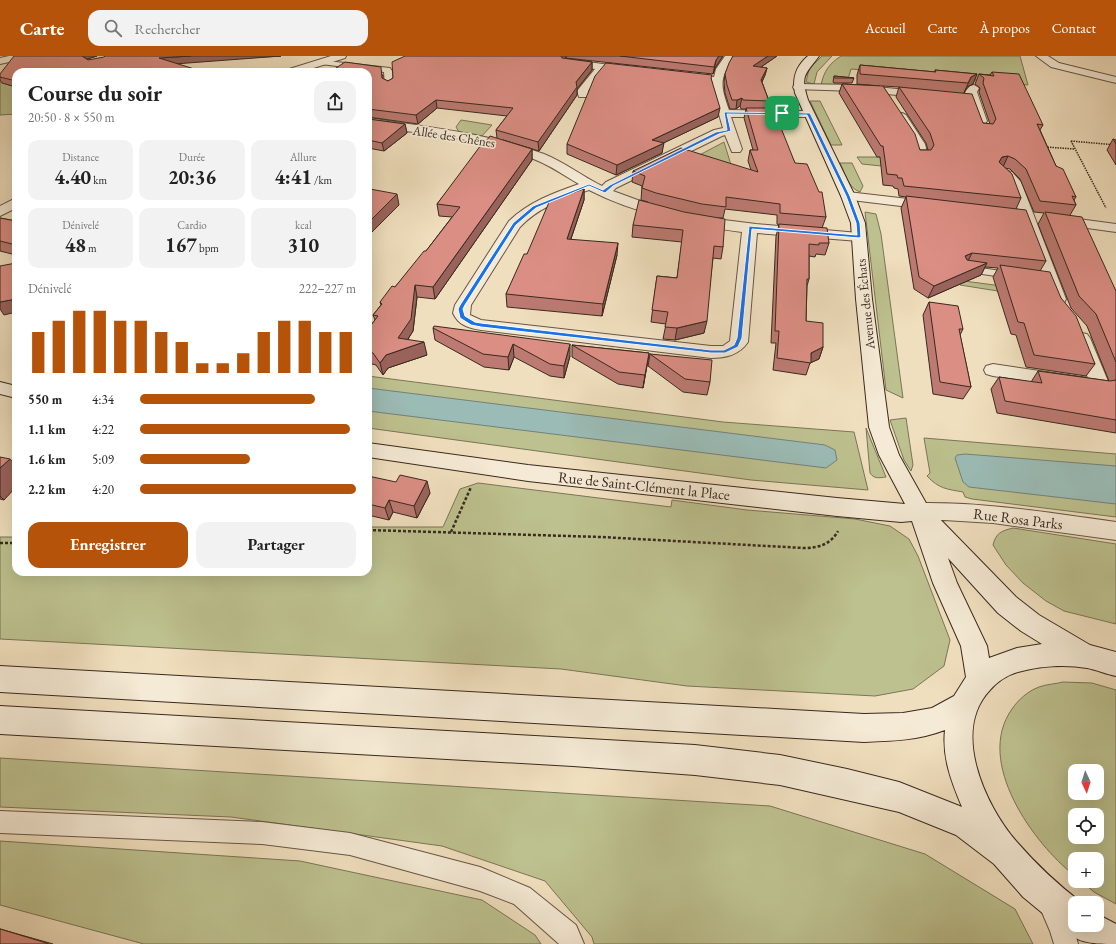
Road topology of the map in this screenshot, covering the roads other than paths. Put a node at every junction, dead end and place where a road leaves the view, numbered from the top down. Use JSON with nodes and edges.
{"nodes":[{"id":1,"x":24,"y":56,"type":"edge"},
{"id":2,"x":341,"y":56,"type":"edge"},
{"id":3,"x":730,"y":56,"type":"edge"},
{"id":4,"x":814,"y":56,"type":"edge"},
{"id":5,"x":1041,"y":56,"type":"edge"},
{"id":6,"x":0,"y":61,"type":"edge"},
{"id":7,"x":321,"y":62,"type":"junction"},
{"id":8,"x":566,"y":62,"type":"edge"},
{"id":9,"x":602,"y":67,"type":"junction"},
{"id":10,"x":302,"y":68,"type":"edge"},
{"id":11,"x":370,"y":68,"type":"edge"},
{"id":12,"x":372,"y":68,"type":"edge"},
{"id":13,"x":641,"y":72,"type":"edge"},
{"id":14,"x":672,"y":76,"type":"edge"},
{"id":15,"x":717,"y":80,"type":"junction"},
{"id":16,"x":1116,"y":80,"type":"edge"},
{"id":17,"x":389,"y":86,"type":"edge"},
{"id":18,"x":798,"y":88,"type":"junction"},
{"id":19,"x":885,"y":91,"type":"junction"},
{"id":20,"x":583,"y":95,"type":"dead end"},
{"id":21,"x":936,"y":95,"type":"edge"},
{"id":22,"x":958,"y":97,"type":"edge"},
{"id":23,"x":725,"y":113,"type":"junction"},
{"id":24,"x":808,"y":114,"type":"junction"},
{"id":25,"x":372,"y":123,"type":"edge"},
{"id":26,"x":729,"y":130,"type":"junction"},
{"id":27,"x":984,"y":130,"type":"edge"},
{"id":28,"x":736,"y":149,"type":"dead end"},
{"id":29,"x":922,"y":156,"type":"edge"},
{"id":30,"x":1002,"y":172,"type":"edge"},
{"id":31,"x":589,"y":185,"type":"junction"},
{"id":32,"x":604,"y":192,"type":"junction"},
{"id":33,"x":848,"y":196,"type":"junction"},
{"id":34,"x":951,"y":208,"type":"edge"},
{"id":35,"x":1020,"y":216,"type":"junction"},
{"id":36,"x":750,"y":227,"type":"junction"},
{"id":37,"x":1116,"y":228,"type":"edge"},
{"id":38,"x":859,"y":237,"type":"junction"},
{"id":39,"x":966,"y":269,"type":"edge"},
{"id":40,"x":1038,"y":279,"type":"junction"},
{"id":41,"x":993,"y":370,"type":"dead end"},
{"id":42,"x":0,"y":388,"type":"edge"},
{"id":43,"x":12,"y":391,"type":"edge"},
{"id":44,"x":372,"y":451,"type":"edge"},
{"id":45,"x":920,"y":512,"type":"junction"},
{"id":46,"x":1116,"y":531,"type":"edge"},
{"id":47,"x":1086,"y":656,"type":"junction"},
{"id":48,"x":1116,"y":664,"type":"edge"},
{"id":49,"x":0,"y":679,"type":"edge"},
{"id":50,"x":980,"y":680,"type":"junction"},
{"id":51,"x":962,"y":706,"type":"junction"},
{"id":52,"x":0,"y":720,"type":"edge"},
{"id":53,"x":0,"y":822,"type":"edge"},
{"id":54,"x":1007,"y":854,"type":"junction"},
{"id":55,"x":1040,"y":890,"type":"junction"},
{"id":56,"x":1068,"y":912,"type":"edge"},
{"id":57,"x":1096,"y":932,"type":"edge"},
{"id":58,"x":1116,"y":943,"type":"edge"},
{"id":59,"x":572,"y":944,"type":"edge"},
{"id":60,"x":1066,"y":944,"type":"edge"}],
"edges":[{"from":1,"to":6,"type":"street"},
{"from":2,"to":7,"type":"street"},
{"from":3,"to":15,"type":"street"},
{"from":4,"to":18,"type":"street"},
{"from":5,"to":16,"type":"street"},
{"from":7,"to":10,"type":"street"},
{"from":7,"to":11,"type":"lane"},
{"from":8,"to":9,"type":"street"},
{"from":9,"to":13,"type":"street"},
{"from":9,"to":20,"type":"street"},
{"from":12,"to":17,"type":"lane"},
{"from":14,"to":15,"type":"street"},
{"from":15,"to":23,"type":"street"},
{"from":18,"to":19,"type":"street"},
{"from":18,"to":24,"type":"street","name":"Avenue des Échats"},
{"from":19,"to":21,"type":"street"},
{"from":19,"to":29,"type":"street"},
{"from":22,"to":27,"type":"street"},
{"from":23,"to":24,"type":"street"},
{"from":23,"to":26,"type":"street"},
{"from":24,"to":33,"type":"street","name":"Avenue des Échats"},
{"from":25,"to":31,"type":"street","name":"Allée des Chênes"},
{"from":26,"to":28,"type":"street"},
{"from":26,"to":32,"type":"street"},
{"from":30,"to":35,"type":"street"},
{"from":31,"to":32,"type":"street","name":"Allée des Chênes"},
{"from":31,"to":36,"type":"street"},
{"from":32,"to":36,"type":"street","name":"Allée des Chênes"},
{"from":33,"to":34,"type":"street"},
{"from":33,"to":38,"type":"street","name":"Avenue des Échats"},
{"from":35,"to":37,"type":"street"},
{"from":35,"to":40,"type":"street"},
{"from":36,"to":38,"type":"street","name":"Allée des Chênes"},
{"from":38,"to":45,"type":"street","name":"Avenue des Échats"},
{"from":39,"to":40,"type":"lane"},
{"from":40,"to":41,"type":"street"},
{"from":42,"to":43,"type":"street"},
{"from":44,"to":45,"type":"street","name":"Rue de Saint-Clément la Place"},
{"from":45,"to":46,"type":"street","name":"Rue Rosa Parks"},
{"from":45,"to":47,"type":"street","name":"Avenue des Échats"},
{"from":45,"to":50,"type":"street","name":"Avenue des Échats"},
{"from":47,"to":48,"type":"street"},
{"from":47,"to":50,"type":"street"},
{"from":49,"to":51,"type":"street"},
{"from":50,"to":51,"type":"street"},
{"from":51,"to":54,"type":"street"},
{"from":52,"to":54,"type":"street"},
{"from":53,"to":59,"type":"lane"},
{"from":54,"to":55,"type":"street"},
{"from":55,"to":56,"type":"street"},
{"from":55,"to":60,"type":"lane"},
{"from":57,"to":58,"type":"street"}]}
